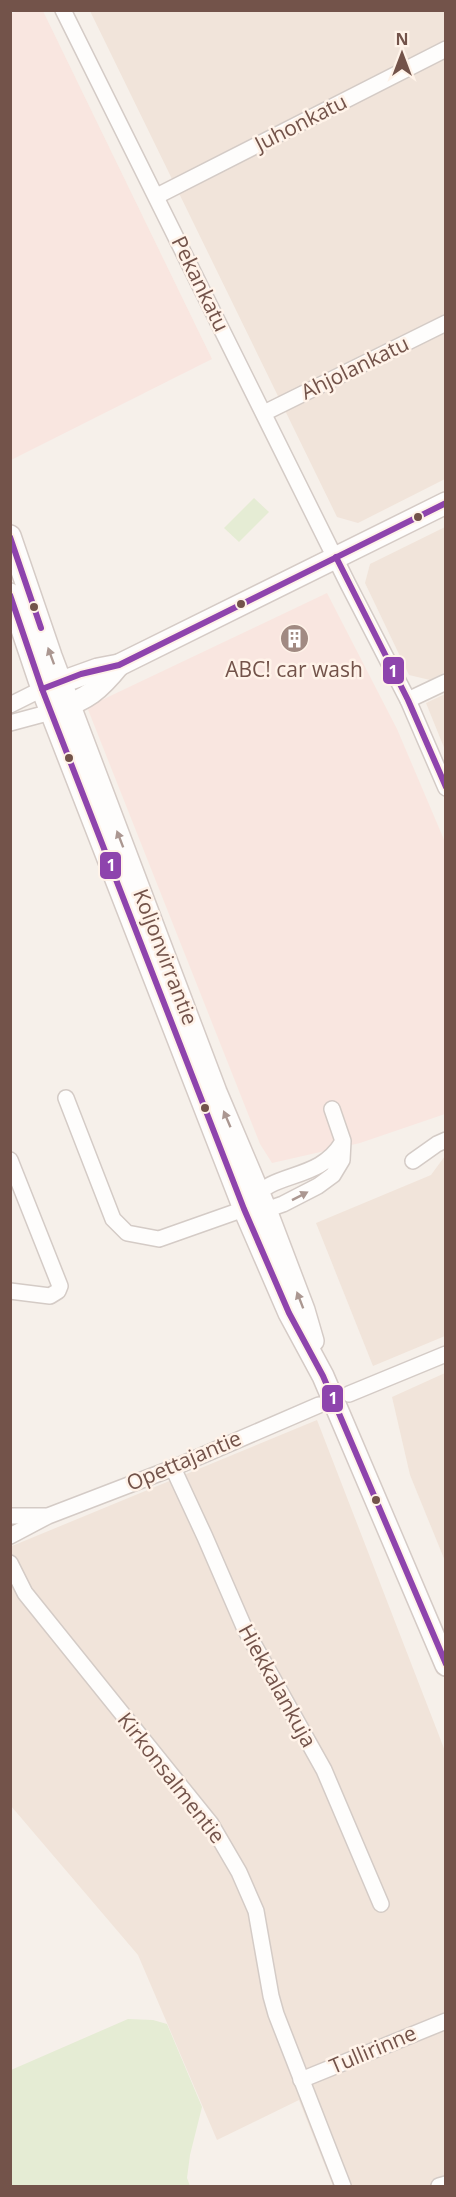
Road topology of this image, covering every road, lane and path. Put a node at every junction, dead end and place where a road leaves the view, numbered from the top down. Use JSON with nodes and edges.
{"nodes":[{"id":1,"x":63,"y":10,"type":"edge"},
{"id":2,"x":446,"y":49,"type":"edge"},
{"id":3,"x":157,"y":196,"type":"junction"},
{"id":4,"x":446,"y":323,"type":"edge"},
{"id":5,"x":264,"y":413,"type":"junction"},
{"id":6,"x":446,"y":503,"type":"edge"},
{"id":7,"x":10,"y":536,"type":"edge"},
{"id":8,"x":336,"y":557,"type":"junction"},
{"id":9,"x":10,"y":594,"type":"edge"},
{"id":10,"x":118,"y":665,"type":"junction"},
{"id":11,"x":446,"y":682,"type":"edge"},
{"id":12,"x":52,"y":686,"type":"junction"},
{"id":13,"x":408,"y":700,"type":"junction"},
{"id":14,"x":10,"y":705,"type":"edge"},
{"id":15,"x":61,"y":709,"type":"junction"},
{"id":16,"x":10,"y":723,"type":"edge"},
{"id":17,"x":446,"y":788,"type":"edge"},
{"id":18,"x":66,"y":1098,"type":"dead end"},
{"id":19,"x":332,"y":1108,"type":"dead end"},
{"id":20,"x":446,"y":1140,"type":"edge"},
{"id":21,"x":343,"y":1141,"type":"junction"},
{"id":22,"x":10,"y":1160,"type":"edge"},
{"id":23,"x":412,"y":1161,"type":"dead end"},
{"id":24,"x":262,"y":1201,"type":"junction"},
{"id":25,"x":244,"y":1209,"type":"junction"},
{"id":26,"x":10,"y":1291,"type":"edge"},
{"id":27,"x":446,"y":1354,"type":"edge"},
{"id":28,"x":323,"y":1376,"type":"junction"},
{"id":29,"x":350,"y":1394,"type":"dead end"},
{"id":30,"x":319,"y":1406,"type":"dead end"},
{"id":31,"x":173,"y":1468,"type":"junction"},
{"id":32,"x":10,"y":1516,"type":"edge"},
{"id":33,"x":48,"y":1516,"type":"junction"},
{"id":34,"x":10,"y":1536,"type":"edge"},
{"id":35,"x":10,"y":1563,"type":"edge"},
{"id":36,"x":446,"y":1665,"type":"edge"},
{"id":37,"x":381,"y":1904,"type":"dead end"},
{"id":38,"x":446,"y":2020,"type":"edge"},
{"id":39,"x":301,"y":2080,"type":"junction"},
{"id":40,"x":446,"y":2184,"type":"edge"},
{"id":41,"x":343,"y":2187,"type":"edge"},
{"id":42,"x":440,"y":2187,"type":"edge"}],
"edges":[{"from":1,"to":3,"type":"street","name":"Pekankatu"},
{"from":2,"to":3,"type":"street","name":"Juhonkatu"},
{"from":3,"to":5,"type":"street","name":"Pekankatu"},
{"from":4,"to":5,"type":"street","name":"Ahjolankatu"},
{"from":5,"to":8,"type":"street","name":"Pekankatu"},
{"from":6,"to":8,"type":"main road"},
{"from":12,"to":7,"type":"main road","name":"Koljonvirrantie","one_way":true},
{"from":8,"to":10,"type":"main road"},
{"from":8,"to":13,"type":"street","name":"Pekankatu"},
{"from":9,"to":12,"type":"main road","name":"Koljonvirrantie"},
{"from":10,"to":12,"type":"main road"},
{"from":10,"to":15,"type":"main road"},
{"from":11,"to":13,"type":"street"},
{"from":12,"to":14,"type":"street"},
{"from":12,"to":15,"type":"main road","name":"Koljonvirrantie"},
{"from":13,"to":17,"type":"street","name":"Pekankatu"},
{"from":15,"to":16,"type":"street"},
{"from":24,"to":15,"type":"main road","name":"Koljonvirrantie","one_way":true},
{"from":15,"to":25,"type":"main road","name":"Koljonvirrantie"},
{"from":18,"to":25,"type":"street"},
{"from":19,"to":21,"type":"street"},
{"from":20,"to":23,"type":"street"},
{"from":21,"to":24,"type":"street"},
{"from":24,"to":21,"type":"street","one_way":true},
{"from":22,"to":26,"type":"street"},
{"from":24,"to":25,"type":"street"},
{"from":28,"to":24,"type":"main road","name":"Koljonvirrantie","one_way":true},
{"from":25,"to":28,"type":"main road","name":"Koljonvirrantie"},
{"from":27,"to":29,"type":"street"},
{"from":28,"to":36,"type":"main road","name":"Koljonvirrantie"},
{"from":30,"to":31,"type":"street","name":"Opettajantie"},
{"from":31,"to":33,"type":"street","name":"Opettajantie"},
{"from":31,"to":37,"type":"street","name":"Hiekkalankuja"},
{"from":32,"to":33,"type":"street","name":"Opettajantie"},
{"from":33,"to":34,"type":"street","name":"Opettajantie"},
{"from":35,"to":39,"type":"street","name":"Kirkonsalmentie"},
{"from":38,"to":39,"type":"street","name":"Tullirinne"},
{"from":39,"to":41,"type":"street","name":"Kirkonsalmentie"},
{"from":40,"to":42,"type":"street"}]}
